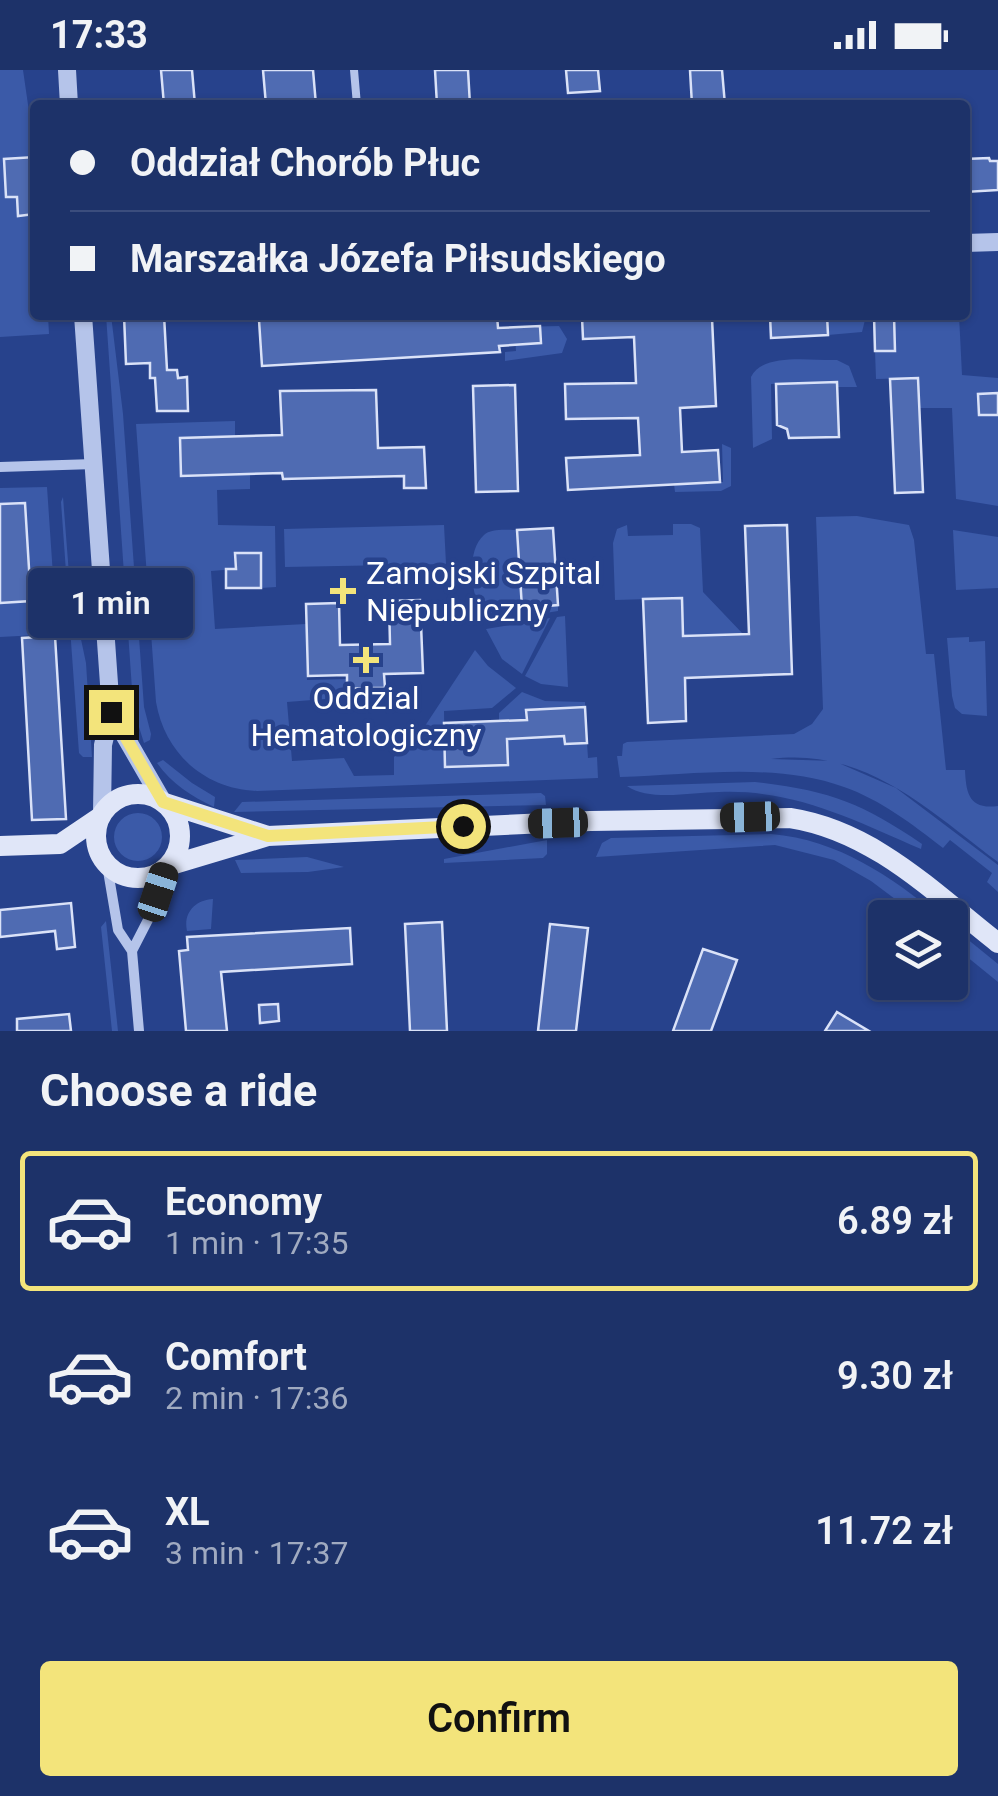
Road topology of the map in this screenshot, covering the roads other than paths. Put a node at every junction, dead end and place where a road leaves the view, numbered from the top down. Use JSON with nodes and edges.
{"nodes":[{"id":1,"x":66,"y":70,"type":"edge"},
{"id":2,"x":354,"y":70,"type":"edge"},
{"id":3,"x":69,"y":100,"type":"edge"},
{"id":4,"x":356,"y":100,"type":"edge"},
{"id":5,"x":998,"y":242,"type":"edge"},
{"id":6,"x":970,"y":243,"type":"edge"},
{"id":7,"x":83,"y":320,"type":"edge"},
{"id":8,"x":94,"y":464,"type":"junction"},
{"id":9,"x":0,"y":467,"type":"edge"},
{"id":10,"x":111,"y":712,"type":"junction"},
{"id":11,"x":164,"y":803,"type":"junction"},
{"id":12,"x":101,"y":815,"type":"junction"},
{"id":13,"x":268,"y":836,"type":"junction"},
{"id":14,"x":60,"y":844,"type":"junction"},
{"id":15,"x":0,"y":846,"type":"edge"},
{"id":16,"x":106,"y":864,"type":"junction"},
{"id":17,"x":166,"y":867,"type":"junction"},
{"id":18,"x":998,"y":943,"type":"edge"},
{"id":19,"x":132,"y":950,"type":"junction"},
{"id":20,"x":140,"y":1031,"type":"edge"}],
"edges":[{"from":1,"to":3,"type":"street"},
{"from":2,"to":4,"type":"lane"},
{"from":5,"to":6,"type":"street"},
{"from":7,"to":8,"type":"street"},
{"from":8,"to":9,"type":"street"},
{"from":8,"to":10,"type":"street"},
{"from":10,"to":11,"type":"street"},
{"from":10,"to":12,"type":"street"},
{"from":11,"to":12,"type":"main road"},
{"from":11,"to":13,"type":"main road"},
{"from":11,"to":17,"type":"main road"},
{"from":12,"to":14,"type":"main road"},
{"from":12,"to":16,"type":"main road"},
{"from":13,"to":17,"type":"main road"},
{"from":13,"to":18,"type":"main road"},
{"from":14,"to":15,"type":"main road"},
{"from":14,"to":16,"type":"main road"},
{"from":16,"to":17,"type":"main road"},
{"from":16,"to":19,"type":"street"},
{"from":17,"to":19,"type":"street"},
{"from":19,"to":20,"type":"street"}]}
